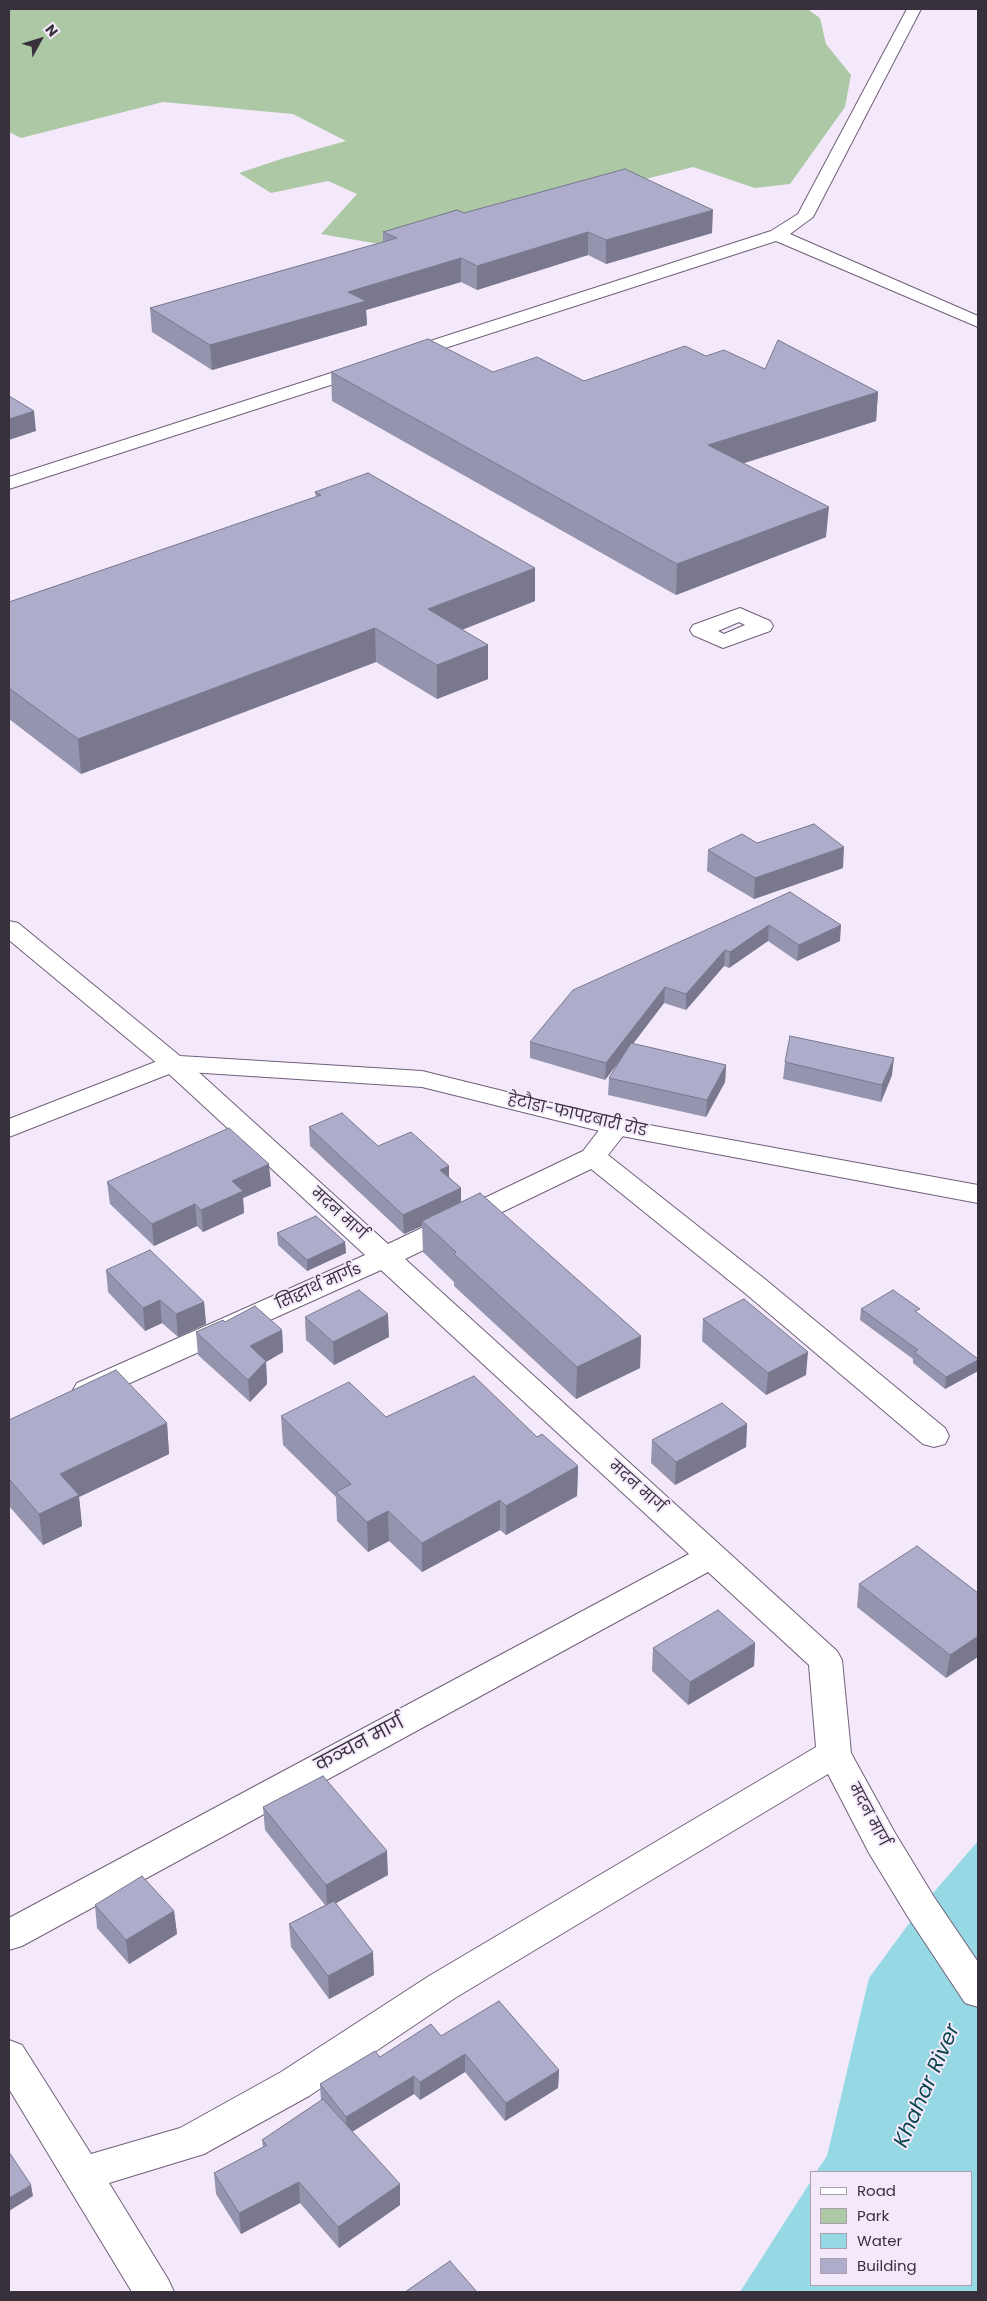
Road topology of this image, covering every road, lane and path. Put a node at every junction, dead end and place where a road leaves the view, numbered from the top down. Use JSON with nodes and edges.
{"nodes":[{"id":1,"x":914,"y":9,"type":"edge"},
{"id":2,"x":777,"y":235,"type":"junction"},
{"id":3,"x":978,"y":322,"type":"edge"},
{"id":4,"x":9,"y":483,"type":"edge"},
{"id":5,"x":9,"y":928,"type":"edge"},
{"id":6,"x":173,"y":1063,"type":"junction"},
{"id":7,"x":616,"y":1127,"type":"junction"},
{"id":8,"x":9,"y":1128,"type":"edge"},
{"id":9,"x":593,"y":1156,"type":"junction"},
{"id":10,"x":978,"y":1194,"type":"edge"},
{"id":11,"x":385,"y":1257,"type":"junction"},
{"id":12,"x":63,"y":1401,"type":"edge"},
{"id":13,"x":934,"y":1436,"type":"dead end"},
{"id":14,"x":711,"y":1556,"type":"junction"},
{"id":15,"x":834,"y":1753,"type":"junction"},
{"id":16,"x":9,"y":1935,"type":"edge"},
{"id":17,"x":978,"y":1992,"type":"edge"},
{"id":18,"x":9,"y":2056,"type":"edge"},
{"id":19,"x":81,"y":2174,"type":"junction"},
{"id":20,"x":154,"y":2292,"type":"edge"}],
"edges":[{"from":1,"to":2,"type":"main road"},
{"from":2,"to":3,"type":"main road"},
{"from":2,"to":4,"type":"main road"},
{"from":5,"to":6,"type":"main road","name":"मदन मार्ग"},
{"from":6,"to":7,"type":"main road","name":"हेटौडा-फापरबारी रोड"},
{"from":6,"to":8,"type":"main road"},
{"from":6,"to":11,"type":"main road","name":"मदन मार्ग"},
{"from":7,"to":9,"type":"main road","name":"सिद्धार्थ मार्गs"},
{"from":7,"to":10,"type":"main road","name":"हेटौडा-फापरबारी रोड"},
{"from":9,"to":11,"type":"main road","name":"सिद्धार्थ मार्गs"},
{"from":9,"to":13,"type":"main road"},
{"from":11,"to":12,"type":"main road","name":"सिद्धार्थ मार्गs"},
{"from":11,"to":14,"type":"main road","name":"मदन मार्ग"},
{"from":14,"to":15,"type":"main road","name":"मदन मार्ग"},
{"from":14,"to":16,"type":"main road","name":"कञ्चन मार्ग"},
{"from":15,"to":17,"type":"main road","name":"मदन मार्ग"},
{"from":15,"to":19,"type":"main road"},
{"from":18,"to":19,"type":"main road"},
{"from":19,"to":20,"type":"main road"}]}
